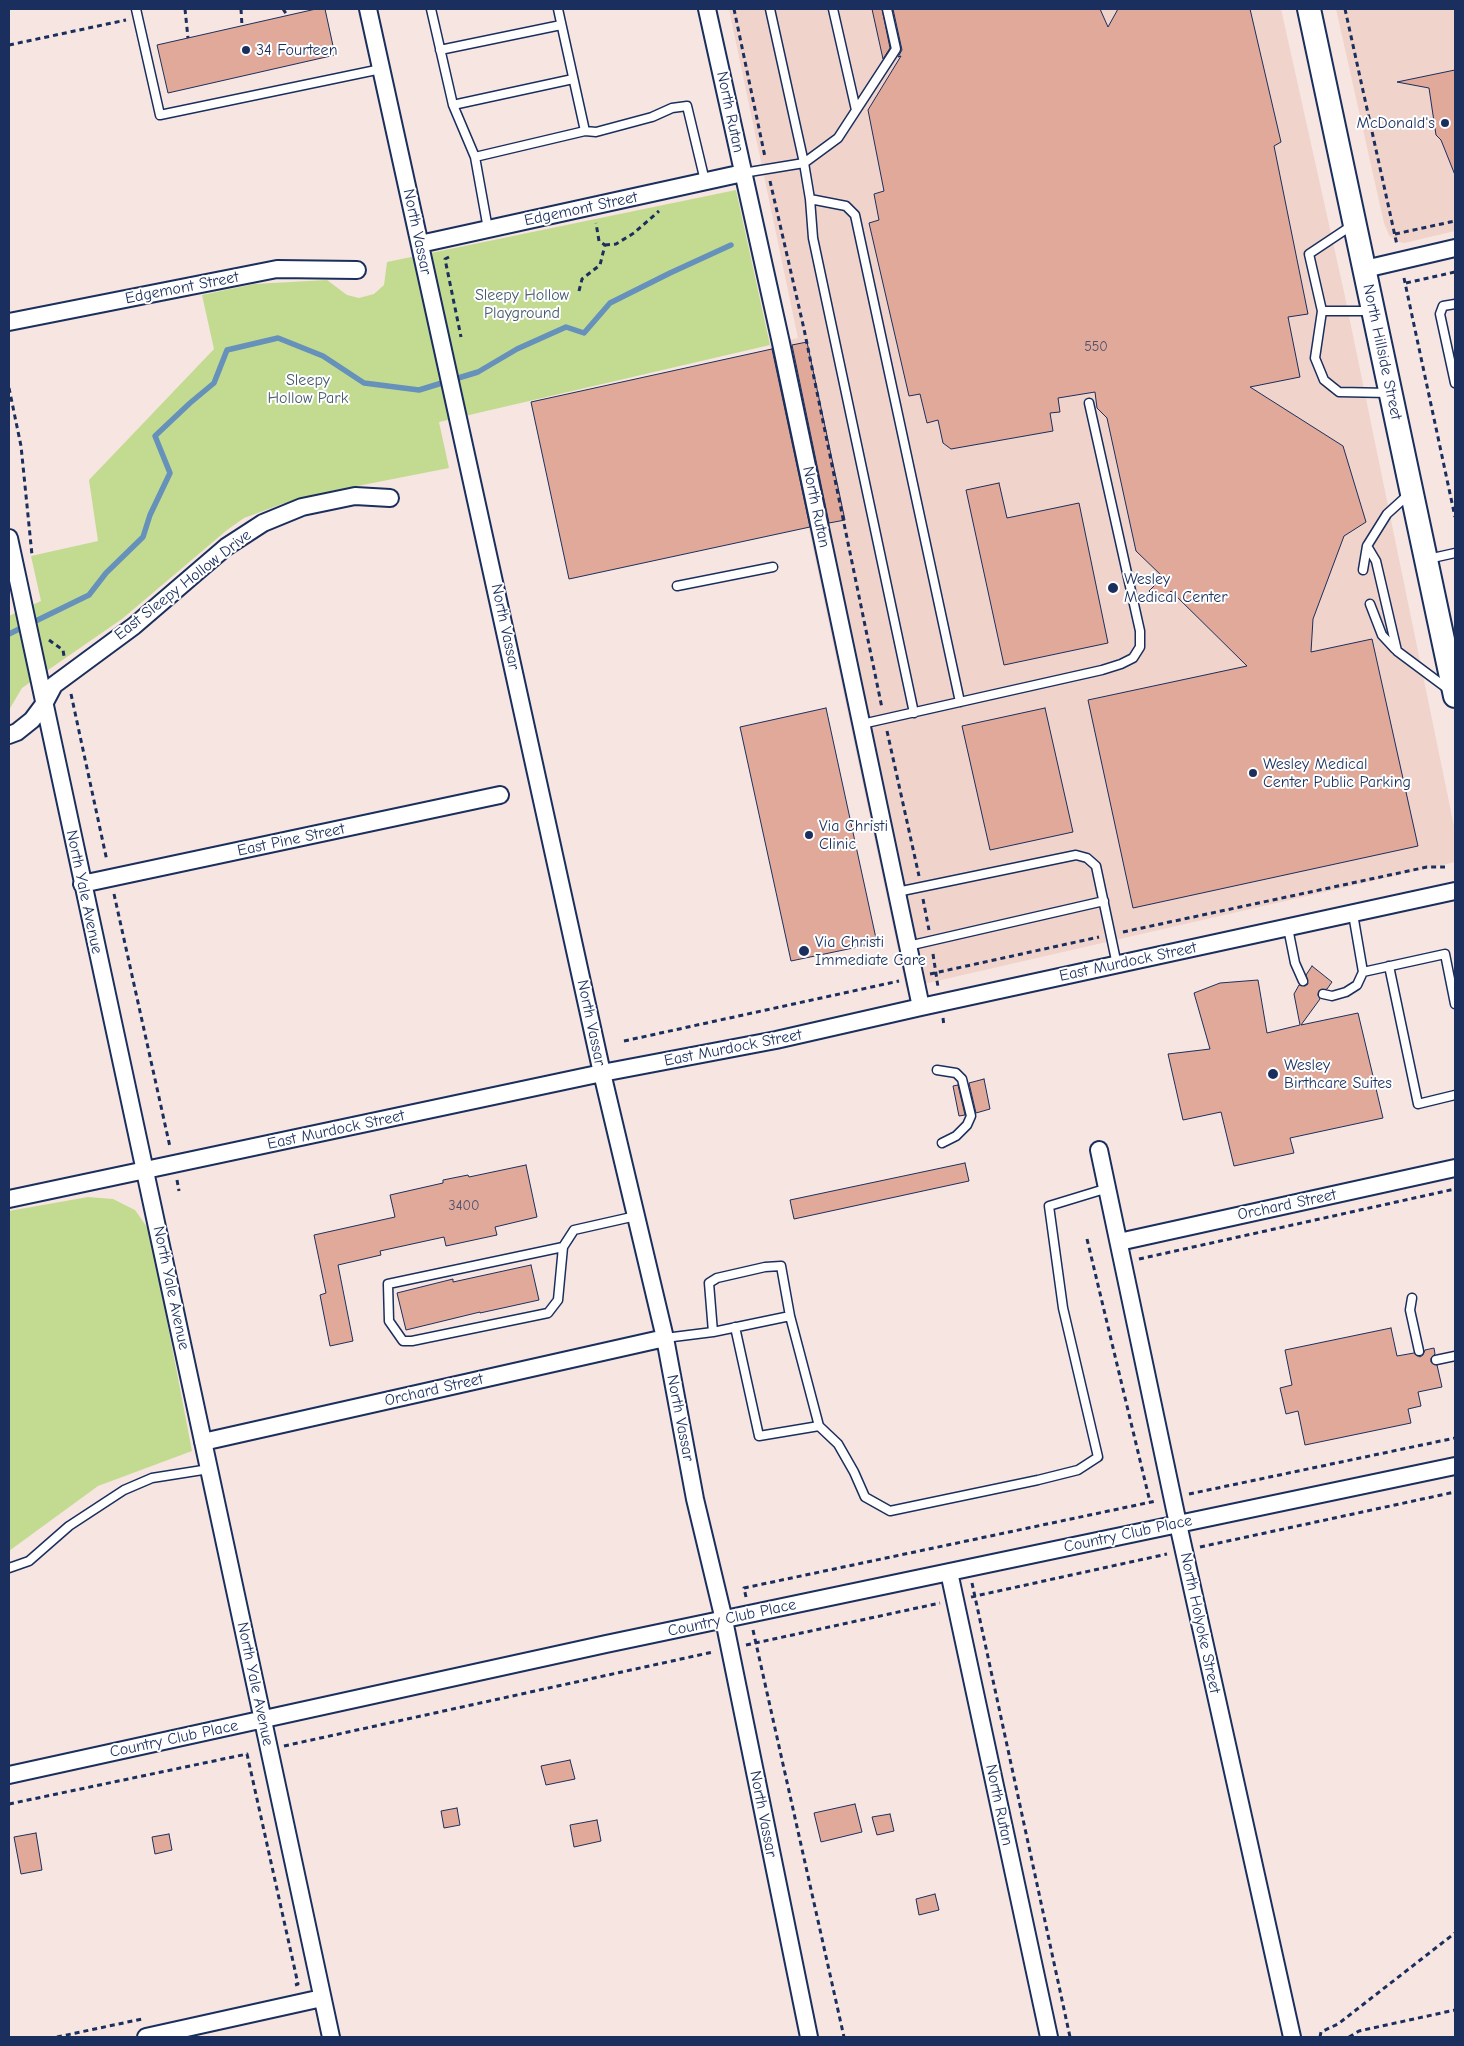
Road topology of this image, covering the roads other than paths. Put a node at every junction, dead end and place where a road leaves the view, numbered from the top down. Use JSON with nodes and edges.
{"nodes":[{"id":1,"x":136,"y":9,"type":"edge"},
{"id":2,"x":368,"y":9,"type":"edge"},
{"id":3,"x":431,"y":9,"type":"edge"},
{"id":4,"x":558,"y":9,"type":"edge"},
{"id":5,"x":707,"y":9,"type":"edge"},
{"id":6,"x":770,"y":9,"type":"edge"},
{"id":7,"x":833,"y":9,"type":"edge"},
{"id":8,"x":887,"y":9,"type":"edge"},
{"id":9,"x":1309,"y":9,"type":"edge"},
{"id":10,"x":561,"y":25,"type":"junction"},
{"id":11,"x":440,"y":50,"type":"junction"},
{"id":12,"x":381,"y":69,"type":"junction"},
{"id":13,"x":574,"y":79,"type":"junction"},
{"id":14,"x":453,"y":105,"type":"junction"},
{"id":15,"x":856,"y":110,"type":"junction"},
{"id":16,"x":585,"y":130,"type":"junction"},
{"id":17,"x":475,"y":156,"type":"junction"},
{"id":18,"x":804,"y":163,"type":"junction"},
{"id":19,"x":743,"y":174,"type":"junction"},
{"id":20,"x":706,"y":182,"type":"junction"},
{"id":21,"x":810,"y":199,"type":"junction"},
{"id":22,"x":1355,"y":224,"type":"junction"},
{"id":23,"x":488,"y":229,"type":"junction"},
{"id":24,"x":420,"y":244,"type":"junction"},
{"id":25,"x":1455,"y":248,"type":"edge"},
{"id":26,"x":1364,"y":269,"type":"junction"},
{"id":27,"x":357,"y":270,"type":"dead end"},
{"id":28,"x":1455,"y":304,"type":"edge"},
{"id":29,"x":1373,"y":310,"type":"junction"},
{"id":30,"x":1322,"y":311,"type":"junction"},
{"id":31,"x":9,"y":322,"type":"edge"},
{"id":32,"x":1455,"y":383,"type":"edge"},
{"id":33,"x":1391,"y":393,"type":"junction"},
{"id":34,"x":1089,"y":403,"type":"dead end"},
{"id":35,"x":1412,"y":491,"type":"junction"},
{"id":36,"x":390,"y":498,"type":"dead end"},
{"id":37,"x":9,"y":538,"type":"edge"},
{"id":38,"x":1367,"y":546,"type":"junction"},
{"id":39,"x":1455,"y":553,"type":"edge"},
{"id":40,"x":1426,"y":559,"type":"junction"},
{"id":41,"x":773,"y":567,"type":"dead end"},
{"id":42,"x":1363,"y":570,"type":"dead end"},
{"id":43,"x":677,"y":586,"type":"dead end"},
{"id":44,"x":17,"y":601,"type":"edge"},
{"id":45,"x":1370,"y":604,"type":"dead end"},
{"id":46,"x":1397,"y":651,"type":"junction"},
{"id":47,"x":1455,"y":695,"type":"edge"},
{"id":48,"x":960,"y":702,"type":"junction"},
{"id":49,"x":44,"y":704,"type":"junction"},
{"id":50,"x":914,"y":713,"type":"junction"},
{"id":51,"x":862,"y":724,"type":"junction"},
{"id":52,"x":9,"y":735,"type":"edge"},
{"id":53,"x":500,"y":795,"type":"dead end"},
{"id":54,"x":82,"y":884,"type":"junction"},
{"id":55,"x":897,"y":892,"type":"junction"},
{"id":56,"x":1455,"y":892,"type":"edge"},
{"id":57,"x":1104,"y":901,"type":"junction"},
{"id":58,"x":1354,"y":914,"type":"junction"},
{"id":59,"x":1288,"y":928,"type":"junction"},
{"id":60,"x":908,"y":946,"type":"junction"},
{"id":61,"x":1117,"y":965,"type":"junction"},
{"id":62,"x":1389,"y":966,"type":"junction"},
{"id":63,"x":1363,"y":972,"type":"junction"},
{"id":64,"x":1302,"y":981,"type":"dead end"},
{"id":65,"x":1323,"y":994,"type":"dead end"},
{"id":66,"x":1455,"y":1004,"type":"edge"},
{"id":67,"x":921,"y":1007,"type":"junction"},
{"id":68,"x":937,"y":1070,"type":"dead end"},
{"id":69,"x":602,"y":1073,"type":"junction"},
{"id":70,"x":1455,"y":1095,"type":"edge"},
{"id":71,"x":942,"y":1143,"type":"dead end"},
{"id":72,"x":1099,"y":1150,"type":"dead end"},
{"id":73,"x":1455,"y":1168,"type":"edge"},
{"id":74,"x":146,"y":1170,"type":"junction"},
{"id":75,"x":1108,"y":1188,"type":"junction"},
{"id":76,"x":9,"y":1199,"type":"edge"},
{"id":77,"x":636,"y":1216,"type":"junction"},
{"id":78,"x":1120,"y":1242,"type":"junction"},
{"id":79,"x":563,"y":1247,"type":"junction"},
{"id":80,"x":1412,"y":1298,"type":"dead end"},
{"id":81,"x":790,"y":1316,"type":"junction"},
{"id":82,"x":735,"y":1327,"type":"junction"},
{"id":83,"x":713,"y":1332,"type":"junction"},
{"id":84,"x":665,"y":1338,"type":"junction"},
{"id":85,"x":1419,"y":1351,"type":"dead end"},
{"id":86,"x":1455,"y":1356,"type":"edge"},
{"id":87,"x":1436,"y":1360,"type":"dead end"},
{"id":88,"x":819,"y":1426,"type":"junction"},
{"id":89,"x":203,"y":1442,"type":"junction"},
{"id":90,"x":1455,"y":1466,"type":"edge"},
{"id":91,"x":209,"y":1469,"type":"junction"},
{"id":92,"x":1178,"y":1524,"type":"junction"},
{"id":93,"x":9,"y":1568,"type":"edge"},
{"id":94,"x":949,"y":1572,"type":"junction"},
{"id":95,"x":724,"y":1620,"type":"junction"},
{"id":96,"x":262,"y":1720,"type":"junction"},
{"id":97,"x":9,"y":1775,"type":"edge"},
{"id":98,"x":322,"y":1998,"type":"junction"},
{"id":99,"x":146,"y":2037,"type":"edge"},
{"id":100,"x":331,"y":2037,"type":"edge"},
{"id":101,"x":809,"y":2037,"type":"edge"},
{"id":102,"x":1049,"y":2037,"type":"edge"},
{"id":103,"x":1292,"y":2037,"type":"edge"}],
"edges":[{"from":1,"to":12,"type":"lane"},
{"from":2,"to":12,"type":"street","name":"North Vassar"},
{"from":3,"to":11,"type":"lane"},
{"from":4,"to":10,"type":"lane"},
{"from":5,"to":19,"type":"street","name":"North Rutan"},
{"from":6,"to":18,"type":"lane"},
{"from":7,"to":15,"type":"lane"},
{"from":8,"to":15,"type":"lane"},
{"from":9,"to":22,"type":"main road","name":"North Hillside Street"},
{"from":10,"to":11,"type":"lane"},
{"from":10,"to":13,"type":"lane"},
{"from":11,"to":14,"type":"lane"},
{"from":12,"to":24,"type":"street","name":"North Vassar"},
{"from":13,"to":14,"type":"lane"},
{"from":13,"to":16,"type":"lane"},
{"from":14,"to":17,"type":"lane"},
{"from":15,"to":18,"type":"lane"},
{"from":16,"to":17,"type":"lane"},
{"from":16,"to":20,"type":"lane"},
{"from":17,"to":23,"type":"lane"},
{"from":18,"to":19,"type":"lane"},
{"from":18,"to":21,"type":"lane"},
{"from":19,"to":20,"type":"street","name":"Edgemont Street"},
{"from":19,"to":51,"type":"street","name":"North Rutan"},
{"from":20,"to":23,"type":"street","name":"Edgemont Street"},
{"from":21,"to":48,"type":"lane"},
{"from":21,"to":50,"type":"lane"},
{"from":22,"to":26,"type":"main road","name":"North Hillside Street"},
{"from":22,"to":30,"type":"lane"},
{"from":23,"to":24,"type":"street","name":"Edgemont Street"},
{"from":24,"to":69,"type":"street","name":"North Vassar"},
{"from":25,"to":26,"type":"street"},
{"from":26,"to":29,"type":"main road","name":"North Hillside Street"},
{"from":27,"to":31,"type":"street","name":"Edgemont Street"},
{"from":28,"to":32,"type":"lane"},
{"from":29,"to":30,"type":"lane"},
{"from":29,"to":33,"type":"main road","name":"North Hillside Street"},
{"from":30,"to":33,"type":"lane"},
{"from":33,"to":35,"type":"main road","name":"North Hillside Street"},
{"from":34,"to":48,"type":"lane"},
{"from":35,"to":38,"type":"lane"},
{"from":35,"to":40,"type":"main road","name":"North Hillside Street"},
{"from":36,"to":49,"type":"street","name":"East Sleepy Hollow Drive"},
{"from":37,"to":44,"type":"street","name":"North Yale Avenue"},
{"from":38,"to":42,"type":"lane"},
{"from":38,"to":46,"type":"lane"},
{"from":39,"to":40,"type":"lane"},
{"from":40,"to":47,"type":"main road","name":"North Hillside Street"},
{"from":41,"to":43,"type":"lane"},
{"from":44,"to":49,"type":"street","name":"North Yale Avenue"},
{"from":45,"to":46,"type":"lane"},
{"from":46,"to":47,"type":"lane"},
{"from":48,"to":50,"type":"lane"},
{"from":49,"to":52,"type":"street","name":"East Sleepy Hollow Drive"},
{"from":49,"to":54,"type":"street","name":"North Yale Avenue"},
{"from":50,"to":51,"type":"lane"},
{"from":51,"to":55,"type":"street","name":"North Rutan"},
{"from":53,"to":54,"type":"street","name":"East Pine Street"},
{"from":54,"to":74,"type":"street","name":"North Yale Avenue"},
{"from":55,"to":57,"type":"lane"},
{"from":55,"to":60,"type":"street","name":"North Rutan"},
{"from":56,"to":58,"type":"street","name":"East Murdock Street"},
{"from":57,"to":60,"type":"lane"},
{"from":57,"to":61,"type":"lane"},
{"from":58,"to":59,"type":"street","name":"East Murdock Street"},
{"from":58,"to":63,"type":"lane"},
{"from":59,"to":61,"type":"street","name":"East Murdock Street"},
{"from":59,"to":64,"type":"lane"},
{"from":60,"to":67,"type":"street","name":"North Rutan"},
{"from":61,"to":67,"type":"street","name":"East Murdock Street"},
{"from":62,"to":63,"type":"lane"},
{"from":62,"to":66,"type":"lane"},
{"from":62,"to":70,"type":"lane"},
{"from":63,"to":65,"type":"lane"},
{"from":67,"to":69,"type":"street","name":"East Murdock Street"},
{"from":68,"to":71,"type":"lane"},
{"from":69,"to":74,"type":"street","name":"East Murdock Street"},
{"from":69,"to":77,"type":"street","name":"North Vassar"},
{"from":72,"to":75,"type":"street","name":"North Holyoke Street"},
{"from":73,"to":78,"type":"street","name":"Orchard Street"},
{"from":74,"to":76,"type":"street","name":"East Murdock Street"},
{"from":74,"to":89,"type":"street","name":"North Yale Avenue"},
{"from":75,"to":78,"type":"street","name":"North Holyoke Street"},
{"from":75,"to":88,"type":"lane"},
{"from":77,"to":79,"type":"lane"},
{"from":77,"to":84,"type":"street","name":"North Vassar"},
{"from":78,"to":92,"type":"street","name":"North Holyoke Street"},
{"from":79,"to":79,"type":"lane"},
{"from":80,"to":85,"type":"lane"},
{"from":81,"to":82,"type":"lane"},
{"from":81,"to":83,"type":"lane"},
{"from":81,"to":88,"type":"lane"},
{"from":82,"to":83,"type":"lane"},
{"from":82,"to":88,"type":"lane"},
{"from":83,"to":84,"type":"lane"},
{"from":84,"to":89,"type":"street","name":"Orchard Street"},
{"from":84,"to":95,"type":"street","name":"North Vassar"},
{"from":86,"to":87,"type":"lane"},
{"from":89,"to":91,"type":"street","name":"North Yale Avenue"},
{"from":90,"to":92,"type":"street","name":"Country Club Place"},
{"from":91,"to":93,"type":"lane"},
{"from":91,"to":96,"type":"street","name":"North Yale Avenue"},
{"from":92,"to":94,"type":"street","name":"Country Club Place"},
{"from":92,"to":103,"type":"street","name":"North Holyoke Street"},
{"from":94,"to":95,"type":"street","name":"Country Club Place"},
{"from":94,"to":102,"type":"street","name":"North Rutan"},
{"from":95,"to":96,"type":"street","name":"Country Club Place"},
{"from":95,"to":101,"type":"street","name":"North Vassar"},
{"from":96,"to":97,"type":"street","name":"Country Club Place"},
{"from":96,"to":98,"type":"street","name":"North Yale Avenue"},
{"from":98,"to":99,"type":"street"},
{"from":98,"to":100,"type":"street","name":"North Yale Avenue"}]}
